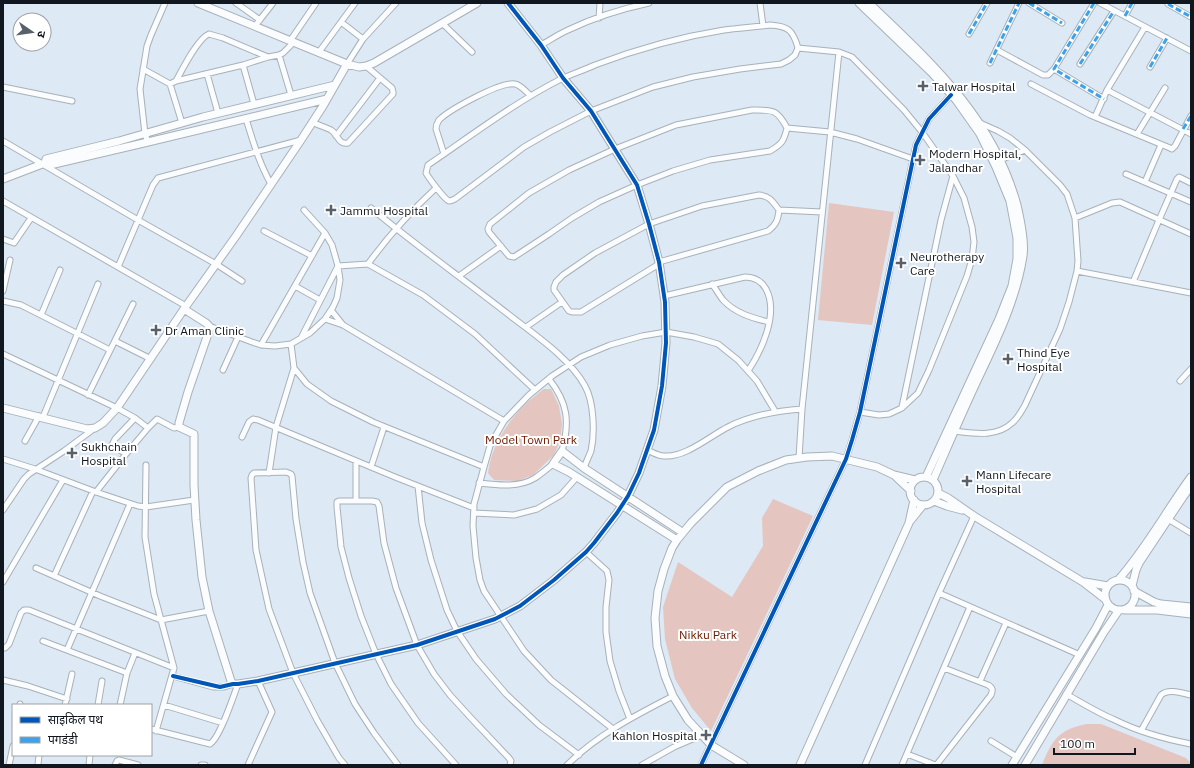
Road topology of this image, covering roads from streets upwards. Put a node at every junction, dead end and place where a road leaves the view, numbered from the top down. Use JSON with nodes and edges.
{"nodes":[{"id":1,"x":165,"y":3,"type":"edge"},
{"id":2,"x":198,"y":3,"type":"edge"},
{"id":3,"x":236,"y":3,"type":"edge"},
{"id":4,"x":273,"y":3,"type":"edge"},
{"id":5,"x":316,"y":3,"type":"edge"},
{"id":6,"x":354,"y":3,"type":"edge"},
{"id":7,"x":396,"y":3,"type":"edge"},
{"id":8,"x":478,"y":3,"type":"edge"},
{"id":9,"x":508,"y":3,"type":"edge"},
{"id":10,"x":600,"y":3,"type":"edge"},
{"id":11,"x":649,"y":3,"type":"edge"},
{"id":12,"x":760,"y":3,"type":"edge"},
{"id":13,"x":859,"y":3,"type":"edge"},
{"id":14,"x":869,"y":3,"type":"edge"},
{"id":15,"x":987,"y":3,"type":"edge"},
{"id":16,"x":1019,"y":3,"type":"edge"},
{"id":17,"x":1029,"y":3,"type":"edge"},
{"id":18,"x":1094,"y":3,"type":"edge"},
{"id":19,"x":1100,"y":3,"type":"edge"},
{"id":20,"x":1132,"y":3,"type":"edge"},
{"id":21,"x":1168,"y":4,"type":"dead end"},
{"id":22,"x":1114,"y":11,"type":"junction"},
{"id":23,"x":1125,"y":16,"type":"junction"},
{"id":24,"x":1191,"y":17,"type":"edge"},
{"id":25,"x":599,"y":18,"type":"junction"},
{"id":26,"x":341,"y":22,"type":"junction"},
{"id":27,"x":258,"y":23,"type":"junction"},
{"id":28,"x":1062,"y":23,"type":"dead end"},
{"id":29,"x":443,"y":24,"type":"junction"},
{"id":30,"x":763,"y":26,"type":"junction"},
{"id":31,"x":1145,"y":26,"type":"junction"},
{"id":32,"x":969,"y":34,"type":"dead end"},
{"id":33,"x":1167,"y":38,"type":"junction"},
{"id":34,"x":363,"y":39,"type":"junction"},
{"id":35,"x":292,"y":41,"type":"junction"},
{"id":36,"x":540,"y":45,"type":"junction"},
{"id":37,"x":798,"y":48,"type":"junction"},
{"id":38,"x":997,"y":50,"type":"junction"},
{"id":39,"x":1191,"y":51,"type":"edge"},
{"id":40,"x":319,"y":52,"type":"junction"},
{"id":41,"x":472,"y":52,"type":"dead end"},
{"id":42,"x":839,"y":52,"type":"junction"},
{"id":43,"x":279,"y":55,"type":"junction"},
{"id":44,"x":268,"y":57,"type":"junction"},
{"id":45,"x":990,"y":63,"type":"dead end"},
{"id":46,"x":347,"y":64,"type":"junction"},
{"id":47,"x":1080,"y":64,"type":"dead end"},
{"id":48,"x":243,"y":65,"type":"junction"},
{"id":49,"x":366,"y":66,"type":"junction"},
{"id":50,"x":1150,"y":67,"type":"dead end"},
{"id":51,"x":143,"y":69,"type":"junction"},
{"id":52,"x":1054,"y":69,"type":"junction"},
{"id":53,"x":207,"y":74,"type":"junction"},
{"id":54,"x":380,"y":78,"type":"junction"},
{"id":55,"x":563,"y":78,"type":"junction"},
{"id":56,"x":176,"y":81,"type":"junction"},
{"id":57,"x":170,"y":84,"type":"junction"},
{"id":58,"x":1031,"y":84,"type":"dead end"},
{"id":59,"x":335,"y":85,"type":"junction"},
{"id":60,"x":3,"y":87,"type":"edge"},
{"id":61,"x":1165,"y":88,"type":"dead end"},
{"id":62,"x":1107,"y":90,"type":"junction"},
{"id":63,"x":291,"y":95,"type":"junction"},
{"id":64,"x":951,"y":95,"type":"junction"},
{"id":65,"x":530,"y":96,"type":"junction"},
{"id":66,"x":326,"y":99,"type":"junction"},
{"id":67,"x":1104,"y":99,"type":"junction"},
{"id":68,"x":72,"y":101,"type":"dead end"},
{"id":69,"x":254,"y":104,"type":"junction"},
{"id":70,"x":591,"y":111,"type":"junction"},
{"id":71,"x":1150,"y":112,"type":"junction"},
{"id":72,"x":218,"y":113,"type":"junction"},
{"id":73,"x":1191,"y":116,"type":"edge"},
{"id":74,"x":1095,"y":117,"type":"junction"},
{"id":75,"x":246,"y":119,"type":"junction"},
{"id":76,"x":312,"y":122,"type":"junction"},
{"id":77,"x":182,"y":123,"type":"junction"},
{"id":78,"x":980,"y":123,"type":"junction"},
{"id":79,"x":787,"y":128,"type":"junction"},
{"id":80,"x":1183,"y":129,"type":"junction"},
{"id":81,"x":830,"y":132,"type":"junction"},
{"id":82,"x":922,"y":132,"type":"junction"},
{"id":83,"x":145,"y":134,"type":"junction"},
{"id":84,"x":1137,"y":134,"type":"junction"},
{"id":85,"x":1191,"y":134,"type":"edge"},
{"id":86,"x":336,"y":136,"type":"junction"},
{"id":87,"x":301,"y":140,"type":"junction"},
{"id":88,"x":3,"y":141,"type":"edge"},
{"id":89,"x":148,"y":142,"type":"junction"},
{"id":90,"x":1161,"y":145,"type":"junction"},
{"id":91,"x":615,"y":148,"type":"junction"},
{"id":92,"x":1025,"y":150,"type":"junction"},
{"id":93,"x":256,"y":152,"type":"junction"},
{"id":94,"x":444,"y":154,"type":"junction"},
{"id":95,"x":913,"y":159,"type":"junction"},
{"id":96,"x":1000,"y":160,"type":"junction"},
{"id":97,"x":43,"y":164,"type":"junction"},
{"id":98,"x":1126,"y":174,"type":"dead end"},
{"id":99,"x":952,"y":176,"type":"junction"},
{"id":100,"x":3,"y":179,"type":"edge"},
{"id":101,"x":1145,"y":182,"type":"junction"},
{"id":102,"x":1191,"y":183,"type":"edge"},
{"id":103,"x":272,"y":184,"type":"junction"},
{"id":104,"x":637,"y":185,"type":"junction"},
{"id":105,"x":436,"y":188,"type":"junction"},
{"id":106,"x":1171,"y":193,"type":"junction"},
{"id":107,"x":3,"y":201,"type":"edge"},
{"id":108,"x":1191,"y":202,"type":"edge"},
{"id":109,"x":371,"y":208,"type":"dead end"},
{"id":110,"x":304,"y":210,"type":"dead end"},
{"id":111,"x":779,"y":210,"type":"junction"},
{"id":112,"x":822,"y":212,"type":"junction"},
{"id":113,"x":31,"y":218,"type":"junction"},
{"id":114,"x":1075,"y":218,"type":"junction"},
{"id":115,"x":138,"y":220,"type":"junction"},
{"id":116,"x":1159,"y":220,"type":"junction"},
{"id":117,"x":649,"y":224,"type":"junction"},
{"id":118,"x":396,"y":229,"type":"junction"},
{"id":119,"x":264,"y":231,"type":"dead end"},
{"id":120,"x":325,"y":233,"type":"junction"},
{"id":121,"x":1191,"y":234,"type":"edge"},
{"id":122,"x":3,"y":239,"type":"edge"},
{"id":123,"x":501,"y":246,"type":"junction"},
{"id":124,"x":312,"y":256,"type":"junction"},
{"id":125,"x":10,"y":260,"type":"dead end"},
{"id":126,"x":659,"y":263,"type":"junction"},
{"id":127,"x":216,"y":264,"type":"junction"},
{"id":128,"x":368,"y":264,"type":"junction"},
{"id":129,"x":338,"y":266,"type":"junction"},
{"id":130,"x":118,"y":267,"type":"junction"},
{"id":131,"x":60,"y":270,"type":"dead end"},
{"id":132,"x":1077,"y":271,"type":"junction"},
{"id":133,"x":459,"y":276,"type":"junction"},
{"id":134,"x":4,"y":277,"type":"edge"},
{"id":135,"x":242,"y":281,"type":"dead end"},
{"id":136,"x":1133,"y":282,"type":"junction"},
{"id":137,"x":98,"y":284,"type":"dead end"},
{"id":138,"x":712,"y":284,"type":"junction"},
{"id":139,"x":295,"y":286,"type":"junction"},
{"id":140,"x":3,"y":291,"type":"edge"},
{"id":141,"x":1191,"y":293,"type":"edge"},
{"id":142,"x":664,"y":296,"type":"junction"},
{"id":143,"x":320,"y":300,"type":"junction"},
{"id":144,"x":3,"y":301,"type":"edge"},
{"id":145,"x":562,"y":302,"type":"junction"},
{"id":146,"x":133,"y":304,"type":"dead end"},
{"id":147,"x":185,"y":308,"type":"junction"},
{"id":148,"x":331,"y":310,"type":"junction"},
{"id":149,"x":40,"y":315,"type":"junction"},
{"id":150,"x":325,"y":319,"type":"junction"},
{"id":151,"x":769,"y":322,"type":"junction"},
{"id":152,"x":343,"y":325,"type":"junction"},
{"id":153,"x":209,"y":326,"type":"junction"},
{"id":154,"x":526,"y":327,"type":"junction"},
{"id":155,"x":666,"y":332,"type":"junction"},
{"id":156,"x":77,"y":334,"type":"junction"},
{"id":157,"x":238,"y":337,"type":"junction"},
{"id":158,"x":301,"y":338,"type":"junction"},
{"id":159,"x":115,"y":341,"type":"junction"},
{"id":160,"x":261,"y":344,"type":"junction"},
{"id":161,"x":291,"y":344,"type":"junction"},
{"id":162,"x":110,"y":350,"type":"junction"},
{"id":163,"x":3,"y":354,"type":"edge"},
{"id":164,"x":151,"y":359,"type":"junction"},
{"id":165,"x":569,"y":365,"type":"junction"},
{"id":166,"x":294,"y":368,"type":"junction"},
{"id":167,"x":1191,"y":369,"type":"edge"},
{"id":168,"x":223,"y":370,"type":"dead end"},
{"id":169,"x":748,"y":370,"type":"junction"},
{"id":170,"x":549,"y":379,"type":"junction"},
{"id":171,"x":58,"y":381,"type":"junction"},
{"id":172,"x":1180,"y":382,"type":"dead end"},
{"id":173,"x":535,"y":390,"type":"junction"},
{"id":174,"x":88,"y":395,"type":"junction"},
{"id":175,"x":3,"y":408,"type":"edge"},
{"id":176,"x":117,"y":408,"type":"junction"},
{"id":177,"x":902,"y":408,"type":"junction"},
{"id":178,"x":802,"y":409,"type":"junction"},
{"id":179,"x":775,"y":411,"type":"junction"},
{"id":180,"x":860,"y":412,"type":"junction"},
{"id":181,"x":41,"y":416,"type":"junction"},
{"id":182,"x":135,"y":418,"type":"junction"},
{"id":183,"x":504,"y":422,"type":"junction"},
{"id":184,"x":179,"y":427,"type":"junction"},
{"id":185,"x":276,"y":427,"type":"junction"},
{"id":186,"x":384,"y":427,"type":"junction"},
{"id":187,"x":95,"y":428,"type":"junction"},
{"id":188,"x":148,"y":428,"type":"junction"},
{"id":189,"x":954,"y":431,"type":"junction"},
{"id":190,"x":242,"y":437,"type":"dead end"},
{"id":191,"x":25,"y":441,"type":"dead end"},
{"id":192,"x":647,"y":450,"type":"junction"},
{"id":193,"x":562,"y":451,"type":"junction"},
{"id":194,"x":126,"y":454,"type":"junction"},
{"id":195,"x":799,"y":458,"type":"junction"},
{"id":196,"x":3,"y":459,"type":"edge"},
{"id":197,"x":846,"y":459,"type":"junction"},
{"id":198,"x":356,"y":460,"type":"junction"},
{"id":199,"x":553,"y":464,"type":"junction"},
{"id":200,"x":146,"y":465,"type":"dead end"},
{"id":201,"x":371,"y":467,"type":"junction"},
{"id":202,"x":484,"y":467,"type":"junction"},
{"id":203,"x":584,"y":468,"type":"junction"},
{"id":204,"x":35,"y":469,"type":"junction"},
{"id":205,"x":269,"y":473,"type":"junction"},
{"id":206,"x":894,"y":475,"type":"junction"},
{"id":207,"x":577,"y":477,"type":"junction"},
{"id":208,"x":926,"y":477,"type":"junction"},
{"id":209,"x":1191,"y":477,"type":"edge"},
{"id":210,"x":62,"y":480,"type":"junction"},
{"id":211,"x":915,"y":480,"type":"junction"},
{"id":212,"x":933,"y":480,"type":"junction"},
{"id":213,"x":479,"y":483,"type":"junction"},
{"id":214,"x":418,"y":486,"type":"junction"},
{"id":215,"x":1191,"y":486,"type":"edge"},
{"id":216,"x":95,"y":492,"type":"junction"},
{"id":217,"x":911,"y":492,"type":"junction"},
{"id":218,"x":938,"y":493,"type":"junction"},
{"id":219,"x":628,"y":496,"type":"junction"},
{"id":220,"x":194,"y":500,"type":"junction"},
{"id":221,"x":914,"y":500,"type":"junction"},
{"id":222,"x":356,"y":501,"type":"junction"},
{"id":223,"x":934,"y":501,"type":"junction"},
{"id":224,"x":130,"y":504,"type":"junction"},
{"id":225,"x":622,"y":505,"type":"junction"},
{"id":226,"x":923,"y":505,"type":"junction"},
{"id":227,"x":146,"y":506,"type":"junction"},
{"id":228,"x":3,"y":510,"type":"edge"},
{"id":229,"x":474,"y":510,"type":"junction"},
{"id":230,"x":964,"y":510,"type":"junction"},
{"id":231,"x":974,"y":516,"type":"junction"},
{"id":232,"x":1168,"y":519,"type":"junction"},
{"id":233,"x":909,"y":523,"type":"junction"},
{"id":234,"x":682,"y":532,"type":"junction"},
{"id":235,"x":1191,"y":533,"type":"edge"},
{"id":236,"x":677,"y":540,"type":"junction"},
{"id":237,"x":586,"y":552,"type":"junction"},
{"id":238,"x":36,"y":568,"type":"dead end"},
{"id":239,"x":54,"y":576,"type":"junction"},
{"id":240,"x":1118,"y":580,"type":"junction"},
{"id":241,"x":3,"y":582,"type":"edge"},
{"id":242,"x":1083,"y":582,"type":"junction"},
{"id":243,"x":1108,"y":586,"type":"junction"},
{"id":244,"x":1133,"y":588,"type":"junction"},
{"id":245,"x":91,"y":592,"type":"junction"},
{"id":246,"x":939,"y":593,"type":"junction"},
{"id":247,"x":1107,"y":602,"type":"junction"},
{"id":248,"x":970,"y":607,"type":"junction"},
{"id":249,"x":1191,"y":607,"type":"edge"},
{"id":250,"x":1122,"y":610,"type":"junction"},
{"id":251,"x":209,"y":612,"type":"junction"},
{"id":252,"x":1191,"y":614,"type":"edge"},
{"id":253,"x":501,"y":616,"type":"junction"},
{"id":254,"x":161,"y":620,"type":"junction"},
{"id":255,"x":1006,"y":623,"type":"junction"},
{"id":256,"x":76,"y":629,"type":"junction"},
{"id":257,"x":458,"y":631,"type":"junction"},
{"id":258,"x":43,"y":641,"type":"dead end"},
{"id":259,"x":417,"y":644,"type":"junction"},
{"id":260,"x":3,"y":648,"type":"edge"},
{"id":261,"x":67,"y":650,"type":"junction"},
{"id":262,"x":135,"y":653,"type":"junction"},
{"id":263,"x":376,"y":654,"type":"junction"},
{"id":264,"x":1080,"y":655,"type":"junction"},
{"id":265,"x":335,"y":663,"type":"junction"},
{"id":266,"x":174,"y":668,"type":"junction"},
{"id":267,"x":944,"y":668,"type":"junction"},
{"id":268,"x":1070,"y":672,"type":"junction"},
{"id":269,"x":127,"y":673,"type":"junction"},
{"id":270,"x":293,"y":673,"type":"junction"},
{"id":271,"x":72,"y":674,"type":"dead end"},
{"id":272,"x":1078,"y":675,"type":"junction"},
{"id":273,"x":173,"y":676,"type":"junction"},
{"id":274,"x":3,"y":680,"type":"edge"},
{"id":275,"x":258,"y":681,"type":"junction"},
{"id":276,"x":980,"y":681,"type":"junction"},
{"id":277,"x":102,"y":682,"type":"dead end"},
{"id":278,"x":236,"y":684,"type":"junction"},
{"id":279,"x":1066,"y":694,"type":"junction"},
{"id":280,"x":1191,"y":695,"type":"edge"},
{"id":281,"x":673,"y":696,"type":"junction"},
{"id":282,"x":66,"y":702,"type":"edge"},
{"id":283,"x":98,"y":704,"type":"edge"},
{"id":284,"x":120,"y":704,"type":"edge"},
{"id":285,"x":164,"y":705,"type":"junction"},
{"id":286,"x":630,"y":719,"type":"junction"},
{"id":287,"x":223,"y":723,"type":"junction"},
{"id":288,"x":613,"y":729,"type":"junction"},
{"id":289,"x":154,"y":730,"type":"edge"},
{"id":290,"x":1141,"y":731,"type":"junction"},
{"id":291,"x":702,"y":735,"type":"junction"},
{"id":292,"x":991,"y":741,"type":"dead end"},
{"id":293,"x":1191,"y":744,"type":"edge"},
{"id":294,"x":711,"y":745,"type":"junction"},
{"id":295,"x":12,"y":751,"type":"edge"},
{"id":296,"x":907,"y":754,"type":"junction"},
{"id":297,"x":579,"y":755,"type":"junction"},
{"id":298,"x":1017,"y":757,"type":"junction"},
{"id":299,"x":9,"y":765,"type":"edge"},
{"id":300,"x":115,"y":765,"type":"edge"},
{"id":301,"x":138,"y":765,"type":"edge"},
{"id":302,"x":201,"y":765,"type":"edge"},
{"id":303,"x":205,"y":765,"type":"edge"},
{"id":304,"x":248,"y":765,"type":"edge"},
{"id":305,"x":345,"y":765,"type":"edge"},
{"id":306,"x":398,"y":765,"type":"edge"},
{"id":307,"x":456,"y":765,"type":"edge"},
{"id":308,"x":510,"y":765,"type":"edge"},
{"id":309,"x":567,"y":765,"type":"edge"},
{"id":310,"x":642,"y":765,"type":"edge"},
{"id":311,"x":701,"y":765,"type":"edge"},
{"id":312,"x":744,"y":765,"type":"edge"},
{"id":313,"x":800,"y":765,"type":"edge"},
{"id":314,"x":865,"y":765,"type":"edge"},
{"id":315,"x":902,"y":765,"type":"edge"},
{"id":316,"x":1012,"y":765,"type":"edge"},
{"id":317,"x":1025,"y":765,"type":"edge"}],
"edges":[{"from":1,"to":51,"type":"street"},
{"from":2,"to":27,"type":"street"},
{"from":3,"to":27,"type":"street"},
{"from":4,"to":27,"type":"street"},
{"from":5,"to":35,"type":"street"},
{"from":6,"to":26,"type":"street"},
{"from":7,"to":34,"type":"street"},
{"from":8,"to":29,"type":"street"},
{"from":9,"to":36,"type":"street"},
{"from":10,"to":25,"type":"street"},
{"from":11,"to":25,"type":"street"},
{"from":12,"to":30,"type":"street"},
{"from":13,"to":64,"type":"street"},
{"from":14,"to":78,"type":"street"},
{"from":15,"to":32,"type":"street"},
{"from":16,"to":38,"type":"street"},
{"from":17,"to":28,"type":"street"},
{"from":18,"to":52,"type":"street"},
{"from":19,"to":22,"type":"street"},
{"from":20,"to":23,"type":"street"},
{"from":21,"to":24,"type":"street"},
{"from":22,"to":23,"type":"street"},
{"from":22,"to":47,"type":"street"},
{"from":23,"to":31,"type":"street"},
{"from":25,"to":36,"type":"street"},
{"from":26,"to":34,"type":"street"},
{"from":26,"to":40,"type":"street"},
{"from":27,"to":35,"type":"street"},
{"from":29,"to":41,"type":"street"},
{"from":29,"to":49,"type":"street"},
{"from":30,"to":37,"type":"street"},
{"from":30,"to":55,"type":"street"},
{"from":31,"to":33,"type":"street"},
{"from":31,"to":62,"type":"street"},
{"from":33,"to":39,"type":"street"},
{"from":33,"to":50,"type":"street"},
{"from":34,"to":46,"type":"street"},
{"from":35,"to":40,"type":"street"},
{"from":35,"to":43,"type":"street"},
{"from":36,"to":55,"type":"street"},
{"from":37,"to":42,"type":"street"},
{"from":37,"to":70,"type":"street"},
{"from":38,"to":45,"type":"street"},
{"from":38,"to":52,"type":"street"},
{"from":40,"to":46,"type":"street"},
{"from":42,"to":81,"type":"street"},
{"from":42,"to":82,"type":"street"},
{"from":43,"to":44,"type":"street"},
{"from":43,"to":63,"type":"street"},
{"from":44,"to":48,"type":"street"},
{"from":44,"to":56,"type":"street"},
{"from":46,"to":49,"type":"street"},
{"from":46,"to":59,"type":"street"},
{"from":48,"to":53,"type":"street"},
{"from":48,"to":69,"type":"street"},
{"from":49,"to":54,"type":"street"},
{"from":51,"to":57,"type":"street"},
{"from":51,"to":83,"type":"street"},
{"from":52,"to":67,"type":"street"},
{"from":53,"to":56,"type":"street"},
{"from":53,"to":72,"type":"street"},
{"from":54,"to":86,"type":"street"},
{"from":54,"to":86,"type":"street"},
{"from":55,"to":65,"type":"street"},
{"from":55,"to":70,"type":"street"},
{"from":56,"to":57,"type":"street"},
{"from":57,"to":77,"type":"street"},
{"from":58,"to":74,"type":"street"},
{"from":59,"to":63,"type":"street"},
{"from":59,"to":66,"type":"street"},
{"from":60,"to":68,"type":"street"},
{"from":61,"to":71,"type":"street"},
{"from":62,"to":67,"type":"street"},
{"from":62,"to":71,"type":"street"},
{"from":63,"to":69,"type":"street"},
{"from":64,"to":82,"type":"street"},
{"from":64,"to":208,"type":"street"},
{"from":65,"to":94,"type":"street"},
{"from":65,"to":94,"type":"street"},
{"from":66,"to":75,"type":"street"},
{"from":66,"to":76,"type":"street"},
{"from":67,"to":74,"type":"street"},
{"from":69,"to":72,"type":"street"},
{"from":70,"to":91,"type":"street"},
{"from":70,"to":105,"type":"street"},
{"from":71,"to":80,"type":"street"},
{"from":71,"to":84,"type":"street"},
{"from":72,"to":77,"type":"street"},
{"from":73,"to":80,"type":"street"},
{"from":74,"to":84,"type":"street"},
{"from":75,"to":89,"type":"street"},
{"from":75,"to":93,"type":"street"},
{"from":76,"to":86,"type":"street"},
{"from":76,"to":87,"type":"street"},
{"from":77,"to":83,"type":"street"},
{"from":78,"to":92,"type":"street"},
{"from":78,"to":96,"type":"street"},
{"from":79,"to":81,"type":"street"},
{"from":79,"to":91,"type":"street"},
{"from":79,"to":104,"type":"street"},
{"from":80,"to":85,"type":"street"},
{"from":80,"to":90,"type":"street"},
{"from":81,"to":95,"type":"street"},
{"from":81,"to":112,"type":"street"},
{"from":82,"to":95,"type":"street"},
{"from":82,"to":99,"type":"street"},
{"from":83,"to":89,"type":"street"},
{"from":83,"to":97,"type":"street"},
{"from":84,"to":90,"type":"street"},
{"from":87,"to":93,"type":"street"},
{"from":87,"to":103,"type":"street"},
{"from":88,"to":97,"type":"street"},
{"from":89,"to":97,"type":"street"},
{"from":90,"to":101,"type":"street"},
{"from":91,"to":104,"type":"street"},
{"from":91,"to":123,"type":"street"},
{"from":92,"to":96,"type":"street"},
{"from":92,"to":114,"type":"street"},
{"from":93,"to":103,"type":"street"},
{"from":93,"to":115,"type":"street"},
{"from":94,"to":105,"type":"street"},
{"from":95,"to":180,"type":"street"},
{"from":96,"to":189,"type":"street"},
{"from":97,"to":100,"type":"street"},
{"from":97,"to":115,"type":"street"},
{"from":98,"to":101,"type":"street"},
{"from":99,"to":177,"type":"street"},
{"from":99,"to":177,"type":"street"},
{"from":101,"to":106,"type":"street"},
{"from":102,"to":106,"type":"street"},
{"from":103,"to":127,"type":"street"},
{"from":104,"to":117,"type":"street"},
{"from":104,"to":123,"type":"street"},
{"from":105,"to":118,"type":"street"},
{"from":106,"to":108,"type":"street"},
{"from":106,"to":116,"type":"street"},
{"from":107,"to":113,"type":"street"},
{"from":109,"to":118,"type":"street"},
{"from":110,"to":120,"type":"street"},
{"from":111,"to":112,"type":"street"},
{"from":111,"to":117,"type":"street"},
{"from":111,"to":126,"type":"street"},
{"from":112,"to":178,"type":"street"},
{"from":113,"to":122,"type":"street"},
{"from":113,"to":130,"type":"street"},
{"from":114,"to":116,"type":"street"},
{"from":114,"to":132,"type":"street"},
{"from":115,"to":127,"type":"street"},
{"from":115,"to":130,"type":"street"},
{"from":116,"to":121,"type":"street"},
{"from":116,"to":136,"type":"street"},
{"from":117,"to":126,"type":"street"},
{"from":117,"to":145,"type":"street"},
{"from":118,"to":128,"type":"street"},
{"from":118,"to":133,"type":"street"},
{"from":119,"to":124,"type":"street"},
{"from":120,"to":124,"type":"street"},
{"from":120,"to":129,"type":"street"},
{"from":123,"to":133,"type":"street"},
{"from":124,"to":139,"type":"street"},
{"from":125,"to":134,"type":"street"},
{"from":126,"to":142,"type":"street"},
{"from":126,"to":145,"type":"street"},
{"from":127,"to":135,"type":"street"},
{"from":127,"to":147,"type":"street"},
{"from":128,"to":129,"type":"street"},
{"from":128,"to":173,"type":"street"},
{"from":129,"to":143,"type":"street"},
{"from":129,"to":148,"type":"street"},
{"from":130,"to":147,"type":"street"},
{"from":131,"to":149,"type":"street"},
{"from":132,"to":136,"type":"street"},
{"from":132,"to":189,"type":"street"},
{"from":133,"to":154,"type":"street"},
{"from":134,"to":140,"type":"street"},
{"from":136,"to":141,"type":"street"},
{"from":137,"to":156,"type":"street"},
{"from":138,"to":142,"type":"street"},
{"from":138,"to":151,"type":"street"},
{"from":138,"to":151,"type":"street"},
{"from":139,"to":143,"type":"street"},
{"from":139,"to":160,"type":"street"},
{"from":142,"to":155,"type":"street"},
{"from":143,"to":158,"type":"street"},
{"from":144,"to":149,"type":"street"},
{"from":145,"to":154,"type":"street"},
{"from":146,"to":159,"type":"street"},
{"from":147,"to":153,"type":"street"},
{"from":147,"to":164,"type":"street"},
{"from":148,"to":150,"type":"street"},
{"from":148,"to":152,"type":"street"},
{"from":149,"to":156,"type":"street"},
{"from":150,"to":152,"type":"street"},
{"from":150,"to":158,"type":"street"},
{"from":151,"to":169,"type":"street"},
{"from":152,"to":183,"type":"street"},
{"from":153,"to":157,"type":"street"},
{"from":153,"to":184,"type":"street"},
{"from":154,"to":165,"type":"street"},
{"from":155,"to":165,"type":"street"},
{"from":155,"to":169,"type":"street"},
{"from":155,"to":192,"type":"street"},
{"from":156,"to":162,"type":"street"},
{"from":156,"to":171,"type":"street"},
{"from":157,"to":160,"type":"street"},
{"from":157,"to":168,"type":"street"},
{"from":158,"to":161,"type":"street"},
{"from":159,"to":162,"type":"street"},
{"from":159,"to":164,"type":"street"},
{"from":160,"to":161,"type":"street"},
{"from":161,"to":166,"type":"street"},
{"from":162,"to":174,"type":"street"},
{"from":163,"to":171,"type":"street"},
{"from":164,"to":176,"type":"street"},
{"from":165,"to":170,"type":"street"},
{"from":165,"to":203,"type":"street"},
{"from":166,"to":185,"type":"street"},
{"from":166,"to":186,"type":"street"},
{"from":167,"to":172,"type":"street"},
{"from":169,"to":179,"type":"street"},
{"from":170,"to":173,"type":"street"},
{"from":170,"to":193,"type":"street"},
{"from":171,"to":174,"type":"street"},
{"from":171,"to":181,"type":"street"},
{"from":173,"to":183,"type":"street"},
{"from":174,"to":176,"type":"street"},
{"from":175,"to":181,"type":"street"},
{"from":176,"to":182,"type":"street"},
{"from":176,"to":187,"type":"street"},
{"from":177,"to":180,"type":"street"},
{"from":178,"to":179,"type":"street"},
{"from":178,"to":195,"type":"street"},
{"from":179,"to":192,"type":"street"},
{"from":180,"to":197,"type":"street"},
{"from":181,"to":187,"type":"street"},
{"from":181,"to":191,"type":"street"},
{"from":182,"to":188,"type":"street"},
{"from":182,"to":194,"type":"street"},
{"from":183,"to":202,"type":"street"},
{"from":184,"to":188,"type":"street"},
{"from":184,"to":220,"type":"street"},
{"from":185,"to":190,"type":"street"},
{"from":185,"to":198,"type":"street"},
{"from":185,"to":205,"type":"street"},
{"from":186,"to":201,"type":"street"},
{"from":186,"to":202,"type":"street"},
{"from":187,"to":204,"type":"street"},
{"from":188,"to":194,"type":"street"},
{"from":189,"to":212,"type":"street"},
{"from":192,"to":219,"type":"street"},
{"from":193,"to":199,"type":"street"},
{"from":193,"to":203,"type":"street"},
{"from":194,"to":216,"type":"street"},
{"from":195,"to":197,"type":"street"},
{"from":195,"to":234,"type":"street"},
{"from":196,"to":204,"type":"street"},
{"from":197,"to":206,"type":"street"},
{"from":197,"to":294,"type":"street"},
{"from":198,"to":201,"type":"street"},
{"from":198,"to":222,"type":"street"},
{"from":199,"to":207,"type":"street"},
{"from":199,"to":213,"type":"street"},
{"from":200,"to":227,"type":"street"},
{"from":201,"to":214,"type":"street"},
{"from":202,"to":213,"type":"street"},
{"from":203,"to":219,"type":"street"},
{"from":204,"to":210,"type":"street"},
{"from":204,"to":228,"type":"street"},
{"from":205,"to":265,"type":"street"},
{"from":205,"to":270,"type":"street"},
{"from":206,"to":211,"type":"street"},
{"from":206,"to":217,"type":"street"},
{"from":207,"to":225,"type":"street"},
{"from":207,"to":229,"type":"street"},
{"from":208,"to":211,"type":"street"},
{"from":208,"to":212,"type":"street"},
{"from":209,"to":240,"type":"street"},
{"from":210,"to":216,"type":"street"},
{"from":210,"to":241,"type":"street"},
{"from":211,"to":217,"type":"street"},
{"from":212,"to":218,"type":"street"},
{"from":213,"to":229,"type":"street"},
{"from":214,"to":229,"type":"street"},
{"from":214,"to":257,"type":"street"},
{"from":215,"to":232,"type":"street"},
{"from":216,"to":224,"type":"street"},
{"from":216,"to":239,"type":"street"},
{"from":217,"to":221,"type":"street"},
{"from":218,"to":223,"type":"street"},
{"from":218,"to":230,"type":"street"},
{"from":219,"to":225,"type":"street"},
{"from":219,"to":234,"type":"street"},
{"from":220,"to":227,"type":"street"},
{"from":220,"to":251,"type":"street"},
{"from":221,"to":226,"type":"street"},
{"from":221,"to":233,"type":"street"},
{"from":222,"to":259,"type":"street"},
{"from":222,"to":263,"type":"street"},
{"from":223,"to":226,"type":"street"},
{"from":223,"to":230,"type":"street"},
{"from":224,"to":227,"type":"street"},
{"from":224,"to":245,"type":"street"},
{"from":225,"to":236,"type":"street"},
{"from":225,"to":237,"type":"street"},
{"from":226,"to":233,"type":"street"},
{"from":227,"to":254,"type":"street"},
{"from":229,"to":253,"type":"street"},
{"from":230,"to":231,"type":"street"},
{"from":231,"to":242,"type":"street"},
{"from":231,"to":246,"type":"street"},
{"from":232,"to":235,"type":"street"},
{"from":232,"to":244,"type":"street"},
{"from":233,"to":313,"type":"street"},
{"from":234,"to":236,"type":"street"},
{"from":236,"to":281,"type":"street"},
{"from":237,"to":253,"type":"street"},
{"from":237,"to":286,"type":"street"},
{"from":238,"to":239,"type":"street"},
{"from":239,"to":245,"type":"street"},
{"from":240,"to":243,"type":"street"},
{"from":240,"to":244,"type":"street"},
{"from":242,"to":243,"type":"street"},
{"from":242,"to":247,"type":"street"},
{"from":243,"to":247,"type":"street"},
{"from":244,"to":249,"type":"street"},
{"from":244,"to":250,"type":"street"},
{"from":245,"to":254,"type":"street"},
{"from":245,"to":256,"type":"street"},
{"from":246,"to":248,"type":"street"},
{"from":246,"to":314,"type":"street"},
{"from":247,"to":250,"type":"street"},
{"from":247,"to":264,"type":"street"},
{"from":248,"to":255,"type":"street"},
{"from":248,"to":267,"type":"street"},
{"from":250,"to":252,"type":"street"},
{"from":250,"to":272,"type":"street"},
{"from":251,"to":254,"type":"street"},
{"from":251,"to":278,"type":"street"},
{"from":253,"to":257,"type":"street"},
{"from":253,"to":288,"type":"street"},
{"from":254,"to":266,"type":"street"},
{"from":255,"to":264,"type":"street"},
{"from":255,"to":276,"type":"street"},
{"from":256,"to":260,"type":"street"},
{"from":256,"to":261,"type":"street"},
{"from":256,"to":262,"type":"street"},
{"from":257,"to":259,"type":"street"},
{"from":257,"to":297,"type":"street"},
{"from":258,"to":261,"type":"street"},
{"from":259,"to":263,"type":"street"},
{"from":259,"to":308,"type":"street"},
{"from":261,"to":269,"type":"street"},
{"from":262,"to":266,"type":"street"},
{"from":262,"to":269,"type":"street"},
{"from":263,"to":265,"type":"street"},
{"from":263,"to":307,"type":"street"},
{"from":264,"to":268,"type":"street"},
{"from":265,"to":270,"type":"street"},
{"from":265,"to":306,"type":"street"},
{"from":266,"to":273,"type":"street"},
{"from":267,"to":276,"type":"street"},
{"from":267,"to":296,"type":"street"},
{"from":268,"to":272,"type":"street"},
{"from":268,"to":298,"type":"street"},
{"from":269,"to":284,"type":"street"},
{"from":270,"to":275,"type":"street"},
{"from":270,"to":305,"type":"street"},
{"from":271,"to":282,"type":"street"},
{"from":272,"to":279,"type":"street"},
{"from":273,"to":278,"type":"street"},
{"from":273,"to":285,"type":"street"},
{"from":274,"to":282,"type":"street"},
{"from":275,"to":278,"type":"street"},
{"from":275,"to":304,"type":"street"},
{"from":276,"to":296,"type":"street"},
{"from":277,"to":283,"type":"street"},
{"from":278,"to":287,"type":"street"},
{"from":279,"to":290,"type":"street"},
{"from":279,"to":317,"type":"street"},
{"from":280,"to":290,"type":"street"},
{"from":281,"to":286,"type":"street"},
{"from":281,"to":291,"type":"street"},
{"from":285,"to":287,"type":"street"},
{"from":285,"to":289,"type":"street"},
{"from":286,"to":288,"type":"street"},
{"from":287,"to":289,"type":"street"},
{"from":288,"to":297,"type":"street"},
{"from":290,"to":293,"type":"street"},
{"from":291,"to":294,"type":"street"},
{"from":291,"to":310,"type":"street"},
{"from":292,"to":298,"type":"street"},
{"from":294,"to":311,"type":"street"},
{"from":294,"to":312,"type":"street"},
{"from":295,"to":299,"type":"street"},
{"from":296,"to":315,"type":"street"},
{"from":297,"to":309,"type":"street"},
{"from":298,"to":316,"type":"street"},
{"from":300,"to":301,"type":"street"},
{"from":302,"to":303,"type":"street"}]}
